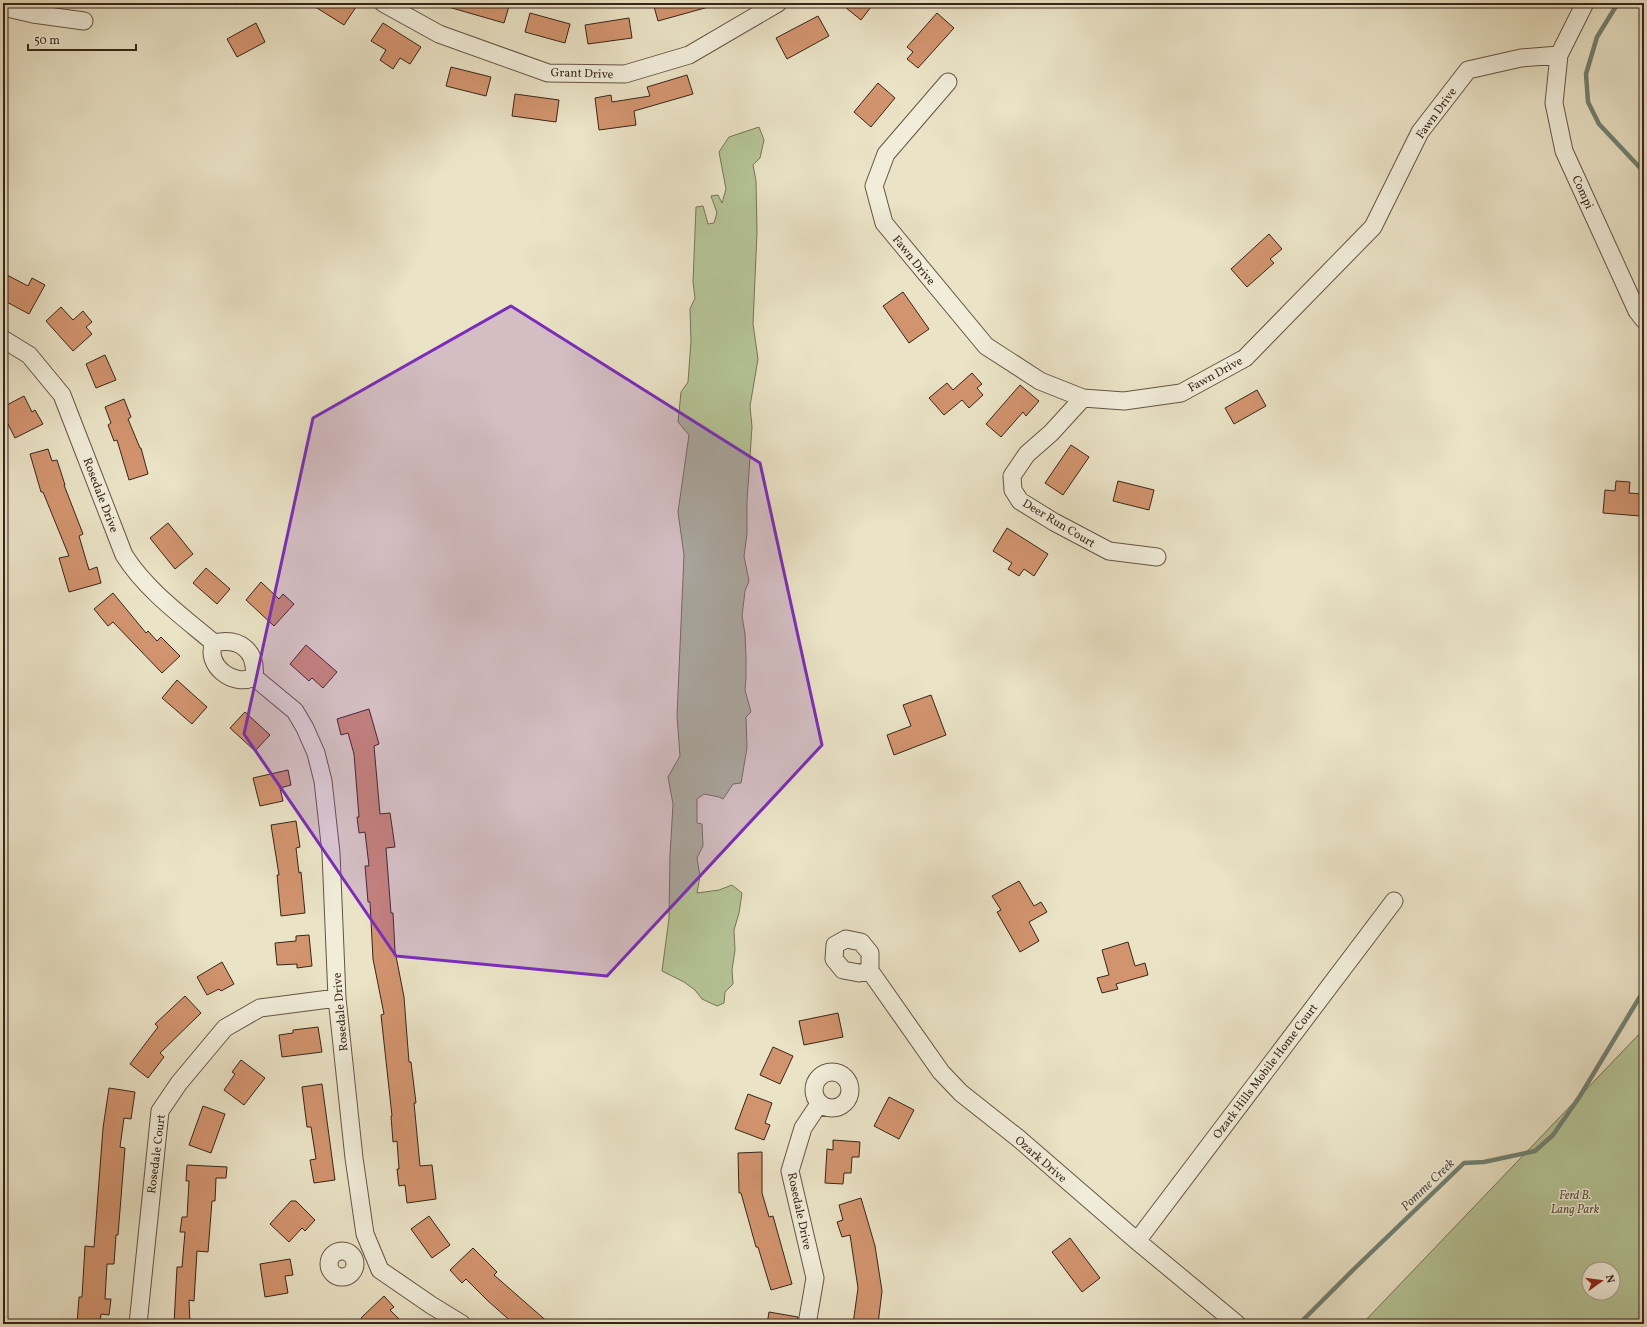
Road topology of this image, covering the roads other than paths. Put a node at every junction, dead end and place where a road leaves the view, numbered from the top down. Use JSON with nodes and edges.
{"nodes":[{"id":1,"x":383,"y":3,"type":"edge"},
{"id":2,"x":778,"y":3,"type":"edge"},
{"id":3,"x":1585,"y":3,"type":"edge"},
{"id":4,"x":3,"y":7,"type":"edge"},
{"id":5,"x":84,"y":21,"type":"dead end"},
{"id":6,"x":1559,"y":55,"type":"junction"},
{"id":7,"x":948,"y":82,"type":"dead end"},
{"id":8,"x":1644,"y":320,"type":"edge"},
{"id":9,"x":3,"y":339,"type":"edge"},
{"id":10,"x":1083,"y":398,"type":"junction"},
{"id":11,"x":1157,"y":557,"type":"dead end"},
{"id":12,"x":214,"y":643,"type":"junction"},
{"id":13,"x":254,"y":677,"type":"junction"},
{"id":14,"x":1394,"y":901,"type":"dead end"},
{"id":15,"x":870,"y":971,"type":"dead end"},
{"id":16,"x":337,"y":998,"type":"junction"},
{"id":17,"x":819,"y":1104,"type":"dead end"},
{"id":18,"x":1137,"y":1241,"type":"junction"},
{"id":19,"x":371,"y":1248,"type":"junction"},
{"id":20,"x":353,"y":1258,"type":"dead end"},
{"id":21,"x":138,"y":1324,"type":"edge"},
{"id":22,"x":462,"y":1324,"type":"edge"},
{"id":23,"x":808,"y":1324,"type":"edge"},
{"id":24,"x":1237,"y":1324,"type":"edge"}],
"edges":[{"from":1,"to":2,"type":"street","name":"Grant Drive"},
{"from":3,"to":6,"type":"street"},
{"from":4,"to":5,"type":"street"},
{"from":6,"to":8,"type":"street","name":"Compi"},
{"from":6,"to":10,"type":"street","name":"Fawn Drive"},
{"from":7,"to":10,"type":"street","name":"Fawn Drive"},
{"from":9,"to":12,"type":"street","name":"Rosedale Drive"},
{"from":10,"to":11,"type":"street","name":"Deer Run Court"},
{"from":12,"to":13,"type":"street"},
{"from":12,"to":13,"type":"street"},
{"from":13,"to":16,"type":"street","name":"Rosedale Drive"},
{"from":14,"to":18,"type":"street","name":"Ozark Hills Mobile Home Court"},
{"from":15,"to":18,"type":"street","name":"Ozark Drive"},
{"from":16,"to":19,"type":"street","name":"Rosedale Drive"},
{"from":16,"to":21,"type":"street","name":"Rosedale Court"},
{"from":17,"to":23,"type":"street","name":"Rosedale Drive"},
{"from":18,"to":24,"type":"street","name":"Ozark Drive"},
{"from":19,"to":20,"type":"street"},
{"from":19,"to":22,"type":"street","name":"Rosedale Drive"}]}
